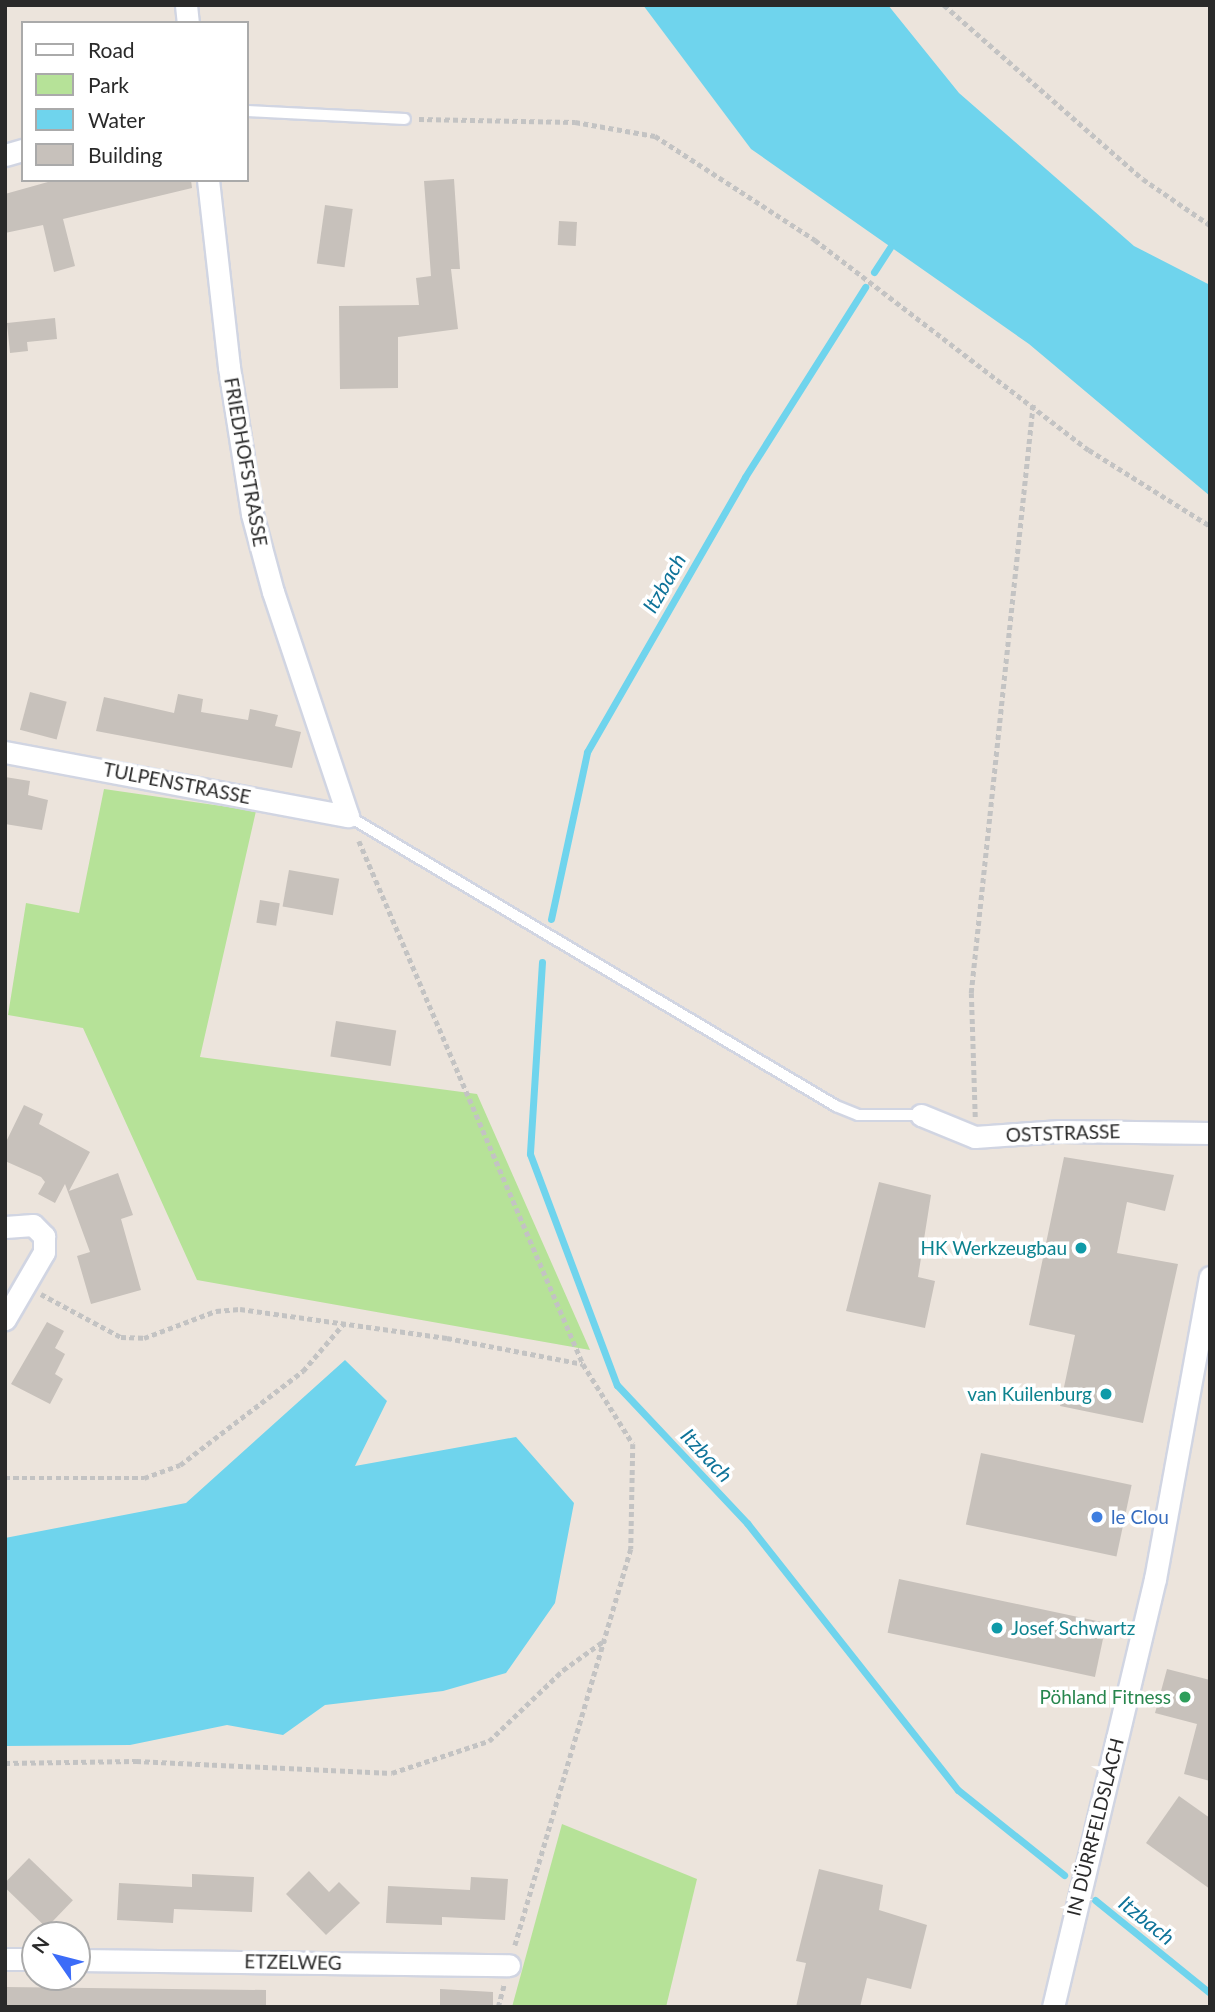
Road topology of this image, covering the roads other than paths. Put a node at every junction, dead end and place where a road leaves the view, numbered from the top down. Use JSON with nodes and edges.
{"nodes":[{"id":1,"x":248,"y":111,"type":"edge"},
{"id":2,"x":405,"y":119,"type":"road end"},
{"id":3,"x":208,"y":182,"type":"edge"},
{"id":4,"x":5,"y":752,"type":"edge"},
{"id":5,"x":348,"y":816,"type":"junction"},
{"id":6,"x":920,"y":1115,"type":"joint"},
{"id":7,"x":1210,"y":1133,"type":"edge"},
{"id":8,"x":5,"y":1227,"type":"edge"},
{"id":9,"x":1210,"y":1277,"type":"edge"},
{"id":10,"x":5,"y":1319,"type":"edge"},
{"id":11,"x":91,"y":1959,"type":"edge"},
{"id":12,"x":509,"y":1965,"type":"road end"},
{"id":13,"x":1054,"y":2007,"type":"edge"}],
"edges":[{"from":1,"to":2,"type":"lane"},
{"from":3,"to":5,"type":"street","name":"FRIEDHOFSTRASSE"},
{"from":4,"to":5,"type":"street","name":"TULPENSTRASSE"},
{"from":5,"to":6,"type":"lane"},
{"from":6,"to":7,"type":"street","name":"OSTSTRASSE"},
{"from":8,"to":10,"type":"street"},
{"from":9,"to":13,"type":"street","name":"IN DÜRRFELDSLACH"},
{"from":11,"to":12,"type":"street","name":"ETZELWEG"}]}
